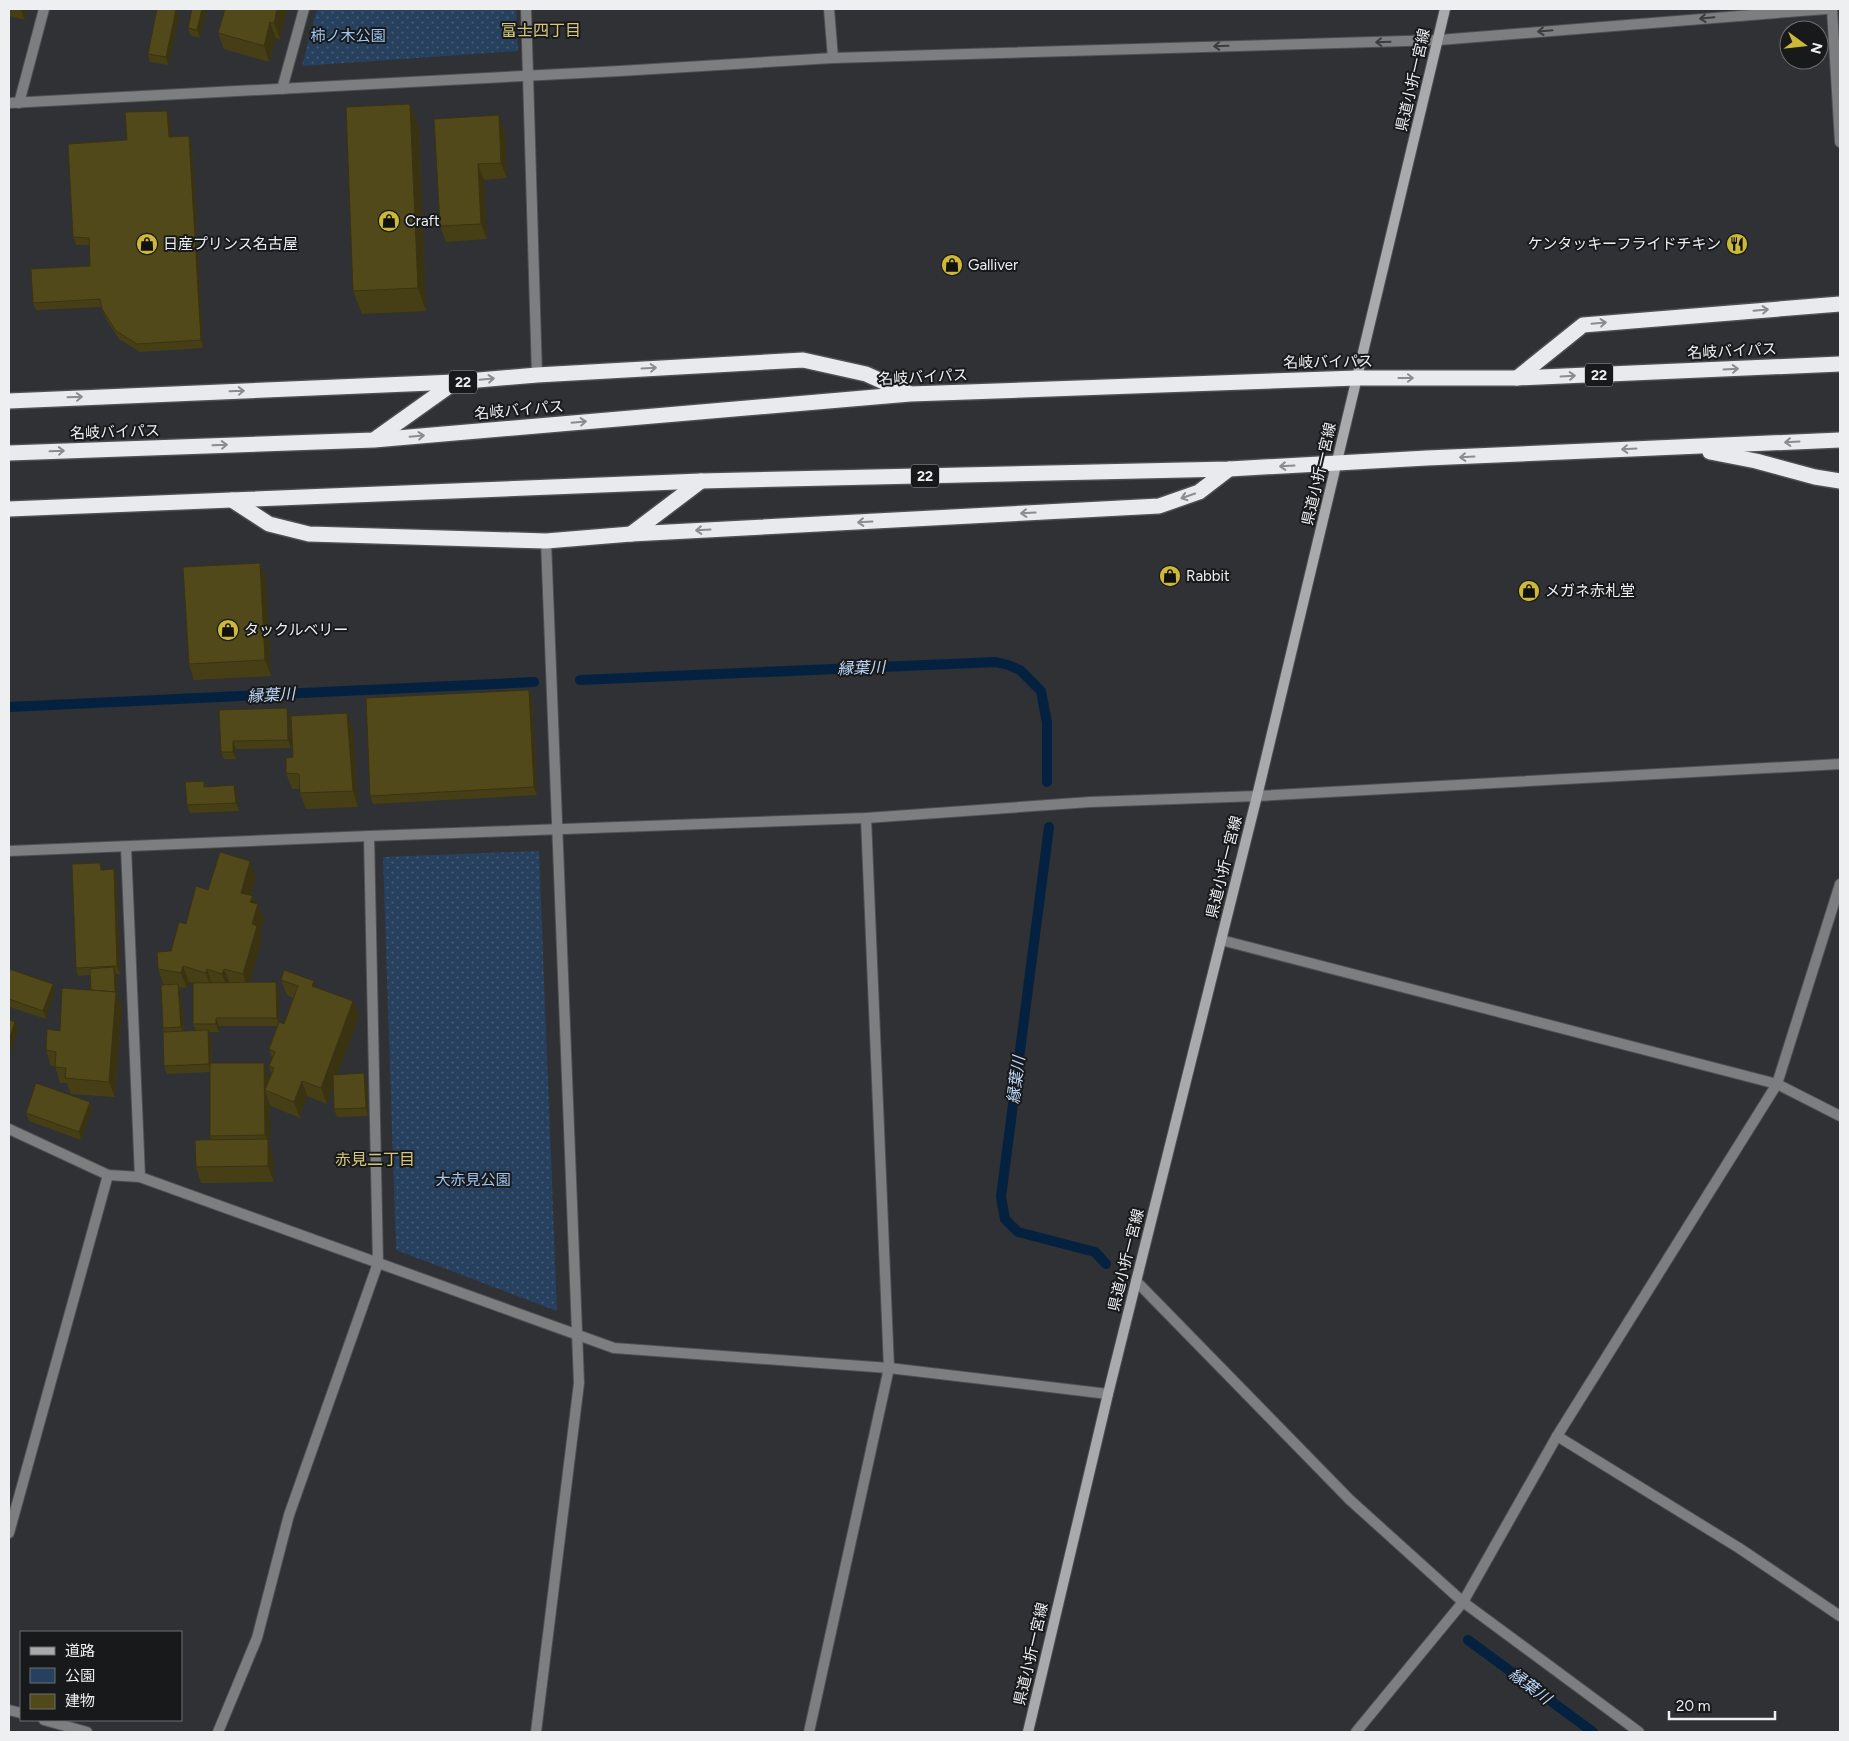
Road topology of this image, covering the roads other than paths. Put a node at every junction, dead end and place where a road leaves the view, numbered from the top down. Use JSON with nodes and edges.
{"nodes":[{"id":1,"x":44,"y":9,"type":"edge"},
{"id":2,"x":304,"y":9,"type":"edge"},
{"id":3,"x":526,"y":9,"type":"edge"},
{"id":4,"x":829,"y":9,"type":"edge"},
{"id":5,"x":1445,"y":9,"type":"edge"},
{"id":6,"x":1826,"y":9,"type":"edge"},
{"id":7,"x":1832,"y":9,"type":"edge"},
{"id":8,"x":1439,"y":40,"type":"junction"},
{"id":9,"x":833,"y":58,"type":"junction"},
{"id":10,"x":528,"y":76,"type":"junction"},
{"id":11,"x":282,"y":89,"type":"junction"},
{"id":12,"x":14,"y":103,"type":"edge"},
{"id":13,"x":1840,"y":142,"type":"edge"},
{"id":14,"x":1840,"y":304,"type":"edge"},
{"id":15,"x":1840,"y":364,"type":"edge"},
{"id":16,"x":537,"y":375,"type":"junction"},
{"id":17,"x":1357,"y":378,"type":"junction"},
{"id":18,"x":1517,"y":378,"type":"junction"},
{"id":19,"x":455,"y":382,"type":"junction"},
{"id":20,"x":910,"y":394,"type":"junction"},
{"id":21,"x":9,"y":401,"type":"edge"},
{"id":22,"x":374,"y":440,"type":"junction"},
{"id":23,"x":1840,"y":440,"type":"edge"},
{"id":24,"x":1686,"y":447,"type":"junction"},
{"id":25,"x":9,"y":453,"type":"edge"},
{"id":26,"x":1336,"y":464,"type":"junction"},
{"id":27,"x":1228,"y":469,"type":"junction"},
{"id":28,"x":701,"y":481,"type":"junction"},
{"id":29,"x":1840,"y":481,"type":"edge"},
{"id":30,"x":232,"y":500,"type":"junction"},
{"id":31,"x":9,"y":509,"type":"edge"},
{"id":32,"x":631,"y":534,"type":"junction"},
{"id":33,"x":546,"y":541,"type":"junction"},
{"id":34,"x":1840,"y":764,"type":"edge"},
{"id":35,"x":1257,"y":796,"type":"junction"},
{"id":36,"x":866,"y":818,"type":"junction"},
{"id":37,"x":557,"y":829,"type":"junction"},
{"id":38,"x":369,"y":836,"type":"junction"},
{"id":39,"x":126,"y":847,"type":"junction"},
{"id":40,"x":9,"y":851,"type":"edge"},
{"id":41,"x":1840,"y":884,"type":"edge"},
{"id":42,"x":1221,"y":940,"type":"junction"},
{"id":43,"x":1777,"y":1084,"type":"junction"},
{"id":44,"x":1840,"y":1116,"type":"edge"},
{"id":45,"x":9,"y":1129,"type":"edge"},
{"id":46,"x":108,"y":1175,"type":"junction"},
{"id":47,"x":140,"y":1177,"type":"junction"},
{"id":48,"x":378,"y":1263,"type":"junction"},
{"id":49,"x":1136,"y":1281,"type":"junction"},
{"id":50,"x":577,"y":1334,"type":"junction"},
{"id":51,"x":889,"y":1368,"type":"junction"},
{"id":52,"x":1108,"y":1394,"type":"junction"},
{"id":53,"x":1556,"y":1436,"type":"junction"},
{"id":54,"x":9,"y":1532,"type":"edge"},
{"id":55,"x":1463,"y":1602,"type":"junction"},
{"id":56,"x":1840,"y":1616,"type":"edge"},
{"id":57,"x":48,"y":1721,"type":"edge"},
{"id":58,"x":87,"y":1732,"type":"edge"},
{"id":59,"x":218,"y":1732,"type":"edge"},
{"id":60,"x":536,"y":1732,"type":"edge"},
{"id":61,"x":809,"y":1732,"type":"edge"},
{"id":62,"x":1028,"y":1732,"type":"edge"},
{"id":63,"x":1356,"y":1732,"type":"edge"},
{"id":64,"x":1639,"y":1732,"type":"edge"}],
"edges":[{"from":1,"to":12,"type":"street"},
{"from":2,"to":11,"type":"street"},
{"from":3,"to":10,"type":"street"},
{"from":4,"to":9,"type":"street"},
{"from":5,"to":8,"type":"main road","name":"県道小折一宮線"},
{"from":6,"to":8,"type":"street","one_way":true},
{"from":7,"to":13,"type":"street"},
{"from":8,"to":9,"type":"street","one_way":true},
{"from":8,"to":17,"type":"main road","name":"県道小折一宮線"},
{"from":9,"to":10,"type":"street"},
{"from":10,"to":11,"type":"street"},
{"from":10,"to":16,"type":"street"},
{"from":11,"to":12,"type":"street"},
{"from":18,"to":14,"type":"highway","one_way":true},
{"from":18,"to":15,"type":"highway","name":"名岐バイパス","number":"22","one_way":true},
{"from":19,"to":16,"type":"highway","number":"22","one_way":true},
{"from":16,"to":20,"type":"highway","number":"22","one_way":true},
{"from":17,"to":18,"type":"highway","name":"名岐バイパス","number":"22","one_way":true},
{"from":17,"to":20,"type":"highway","name":"名岐バイパス","number":"22"},
{"from":17,"to":26,"type":"main road","name":"県道小折一宮線"},
{"from":21,"to":19,"type":"highway","number":"22","one_way":true},
{"from":19,"to":22,"type":"highway"},
{"from":22,"to":20,"type":"highway","name":"名岐バイパス","number":"22","one_way":true},
{"from":25,"to":22,"type":"highway","name":"名岐バイパス","number":"22","one_way":true},
{"from":23,"to":24,"type":"highway","number":"22","one_way":true},
{"from":24,"to":26,"type":"highway","number":"22","one_way":true},
{"from":24,"to":29,"type":"highway","number":"22"},
{"from":26,"to":27,"type":"highway","number":"22","one_way":true},
{"from":26,"to":35,"type":"main road","name":"県道小折一宮線"},
{"from":27,"to":28,"type":"highway","number":"22"},
{"from":27,"to":32,"type":"highway","one_way":true},
{"from":28,"to":30,"type":"highway","number":"22"},
{"from":28,"to":32,"type":"highway"},
{"from":30,"to":31,"type":"highway","number":"22"},
{"from":30,"to":33,"type":"highway"},
{"from":32,"to":33,"type":"highway"},
{"from":33,"to":37,"type":"street"},
{"from":34,"to":35,"type":"street"},
{"from":35,"to":36,"type":"street"},
{"from":35,"to":42,"type":"main road","name":"県道小折一宮線"},
{"from":36,"to":37,"type":"street"},
{"from":36,"to":51,"type":"street"},
{"from":37,"to":38,"type":"street"},
{"from":37,"to":50,"type":"street"},
{"from":38,"to":39,"type":"street"},
{"from":38,"to":48,"type":"street"},
{"from":39,"to":40,"type":"street"},
{"from":39,"to":47,"type":"street"},
{"from":41,"to":43,"type":"street"},
{"from":42,"to":43,"type":"street"},
{"from":42,"to":49,"type":"main road","name":"県道小折一宮線"},
{"from":43,"to":44,"type":"street"},
{"from":43,"to":53,"type":"street"},
{"from":45,"to":46,"type":"street"},
{"from":46,"to":47,"type":"street"},
{"from":46,"to":54,"type":"street"},
{"from":47,"to":48,"type":"street"},
{"from":48,"to":50,"type":"street"},
{"from":48,"to":59,"type":"street"},
{"from":49,"to":52,"type":"main road","name":"県道小折一宮線"},
{"from":49,"to":55,"type":"street"},
{"from":50,"to":51,"type":"street"},
{"from":50,"to":60,"type":"street"},
{"from":51,"to":52,"type":"street"},
{"from":51,"to":61,"type":"street"},
{"from":52,"to":62,"type":"main road","name":"県道小折一宮線"},
{"from":53,"to":55,"type":"street"},
{"from":53,"to":56,"type":"street"},
{"from":55,"to":63,"type":"street"},
{"from":55,"to":64,"type":"street"},
{"from":57,"to":58,"type":"street"}]}
